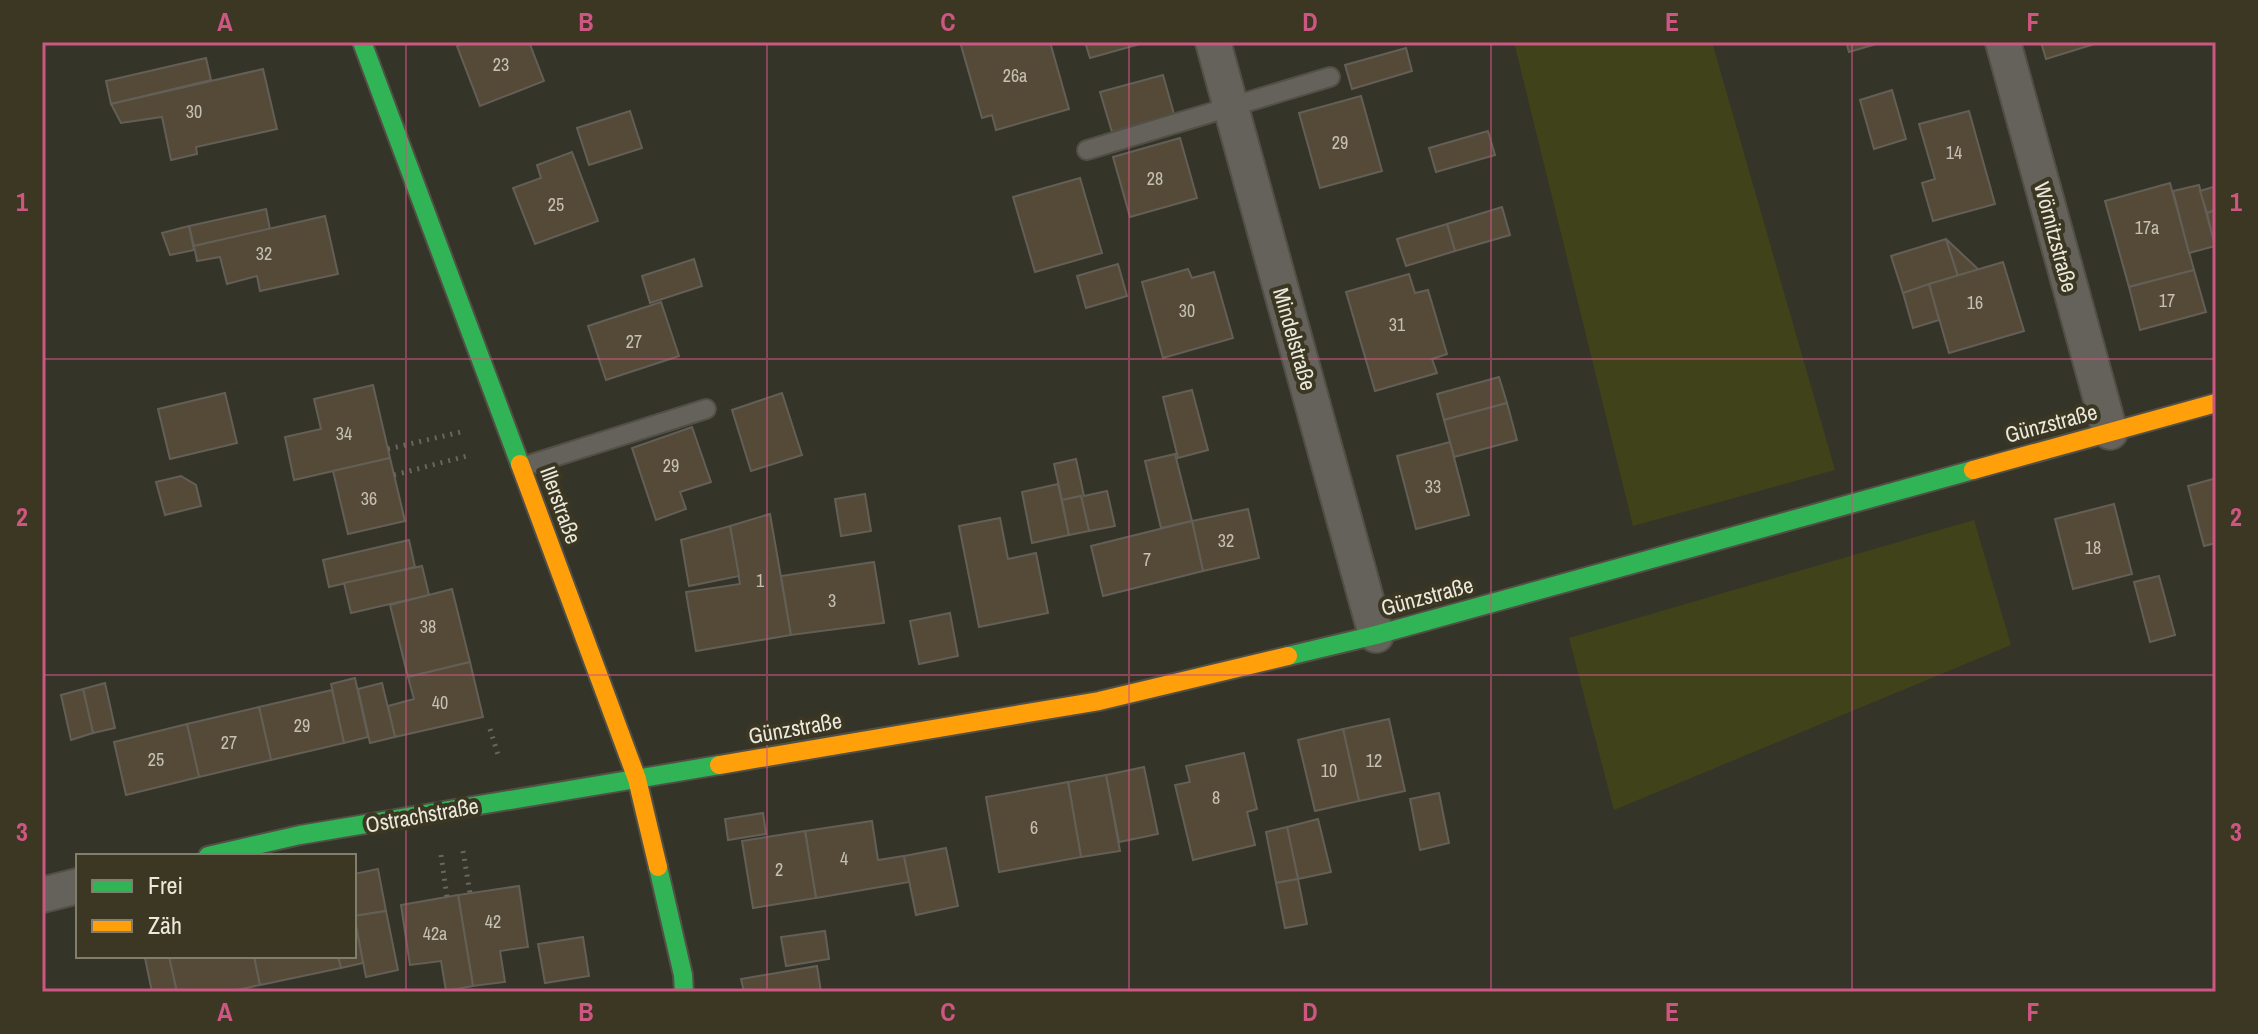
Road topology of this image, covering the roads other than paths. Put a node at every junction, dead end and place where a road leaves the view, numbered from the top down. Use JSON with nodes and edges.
{"nodes":[{"id":1,"x":362,"y":42,"type":"edge"},
{"id":2,"x":1213,"y":42,"type":"edge"},
{"id":3,"x":2003,"y":42,"type":"edge"},
{"id":4,"x":1330,"y":77,"type":"dead end"},
{"id":5,"x":1231,"y":108,"type":"junction"},
{"id":6,"x":1087,"y":150,"type":"dead end"},
{"id":7,"x":2216,"y":403,"type":"edge"},
{"id":8,"x":706,"y":409,"type":"dead end"},
{"id":9,"x":2110,"y":432,"type":"junction"},
{"id":10,"x":522,"y":467,"type":"junction"},
{"id":11,"x":1376,"y":635,"type":"junction"},
{"id":12,"x":637,"y":779,"type":"junction"},
{"id":13,"x":217,"y":854,"type":"edge"},
{"id":14,"x":76,"y":886,"type":"edge"},
{"id":15,"x":42,"y":895,"type":"edge"},
{"id":16,"x":684,"y":992,"type":"edge"}],
"edges":[{"from":1,"to":10,"type":"street","name":"Illerstraße"},
{"from":2,"to":5,"type":"street","name":"Mindelstraße"},
{"from":3,"to":9,"type":"street","name":"Wörnitzstraße"},
{"from":4,"to":5,"type":"lane"},
{"from":5,"to":6,"type":"lane"},
{"from":5,"to":11,"type":"street","name":"Mindelstraße"},
{"from":7,"to":9,"type":"street","name":"Günzstraße"},
{"from":8,"to":10,"type":"lane"},
{"from":9,"to":11,"type":"street","name":"Günzstraße"},
{"from":10,"to":12,"type":"street","name":"Illerstraße"},
{"from":11,"to":12,"type":"street","name":"Günzstraße"},
{"from":12,"to":13,"type":"street","name":"Ostrachstraße"},
{"from":12,"to":16,"type":"street","name":"Illerstraße"},
{"from":14,"to":15,"type":"street"}]}
